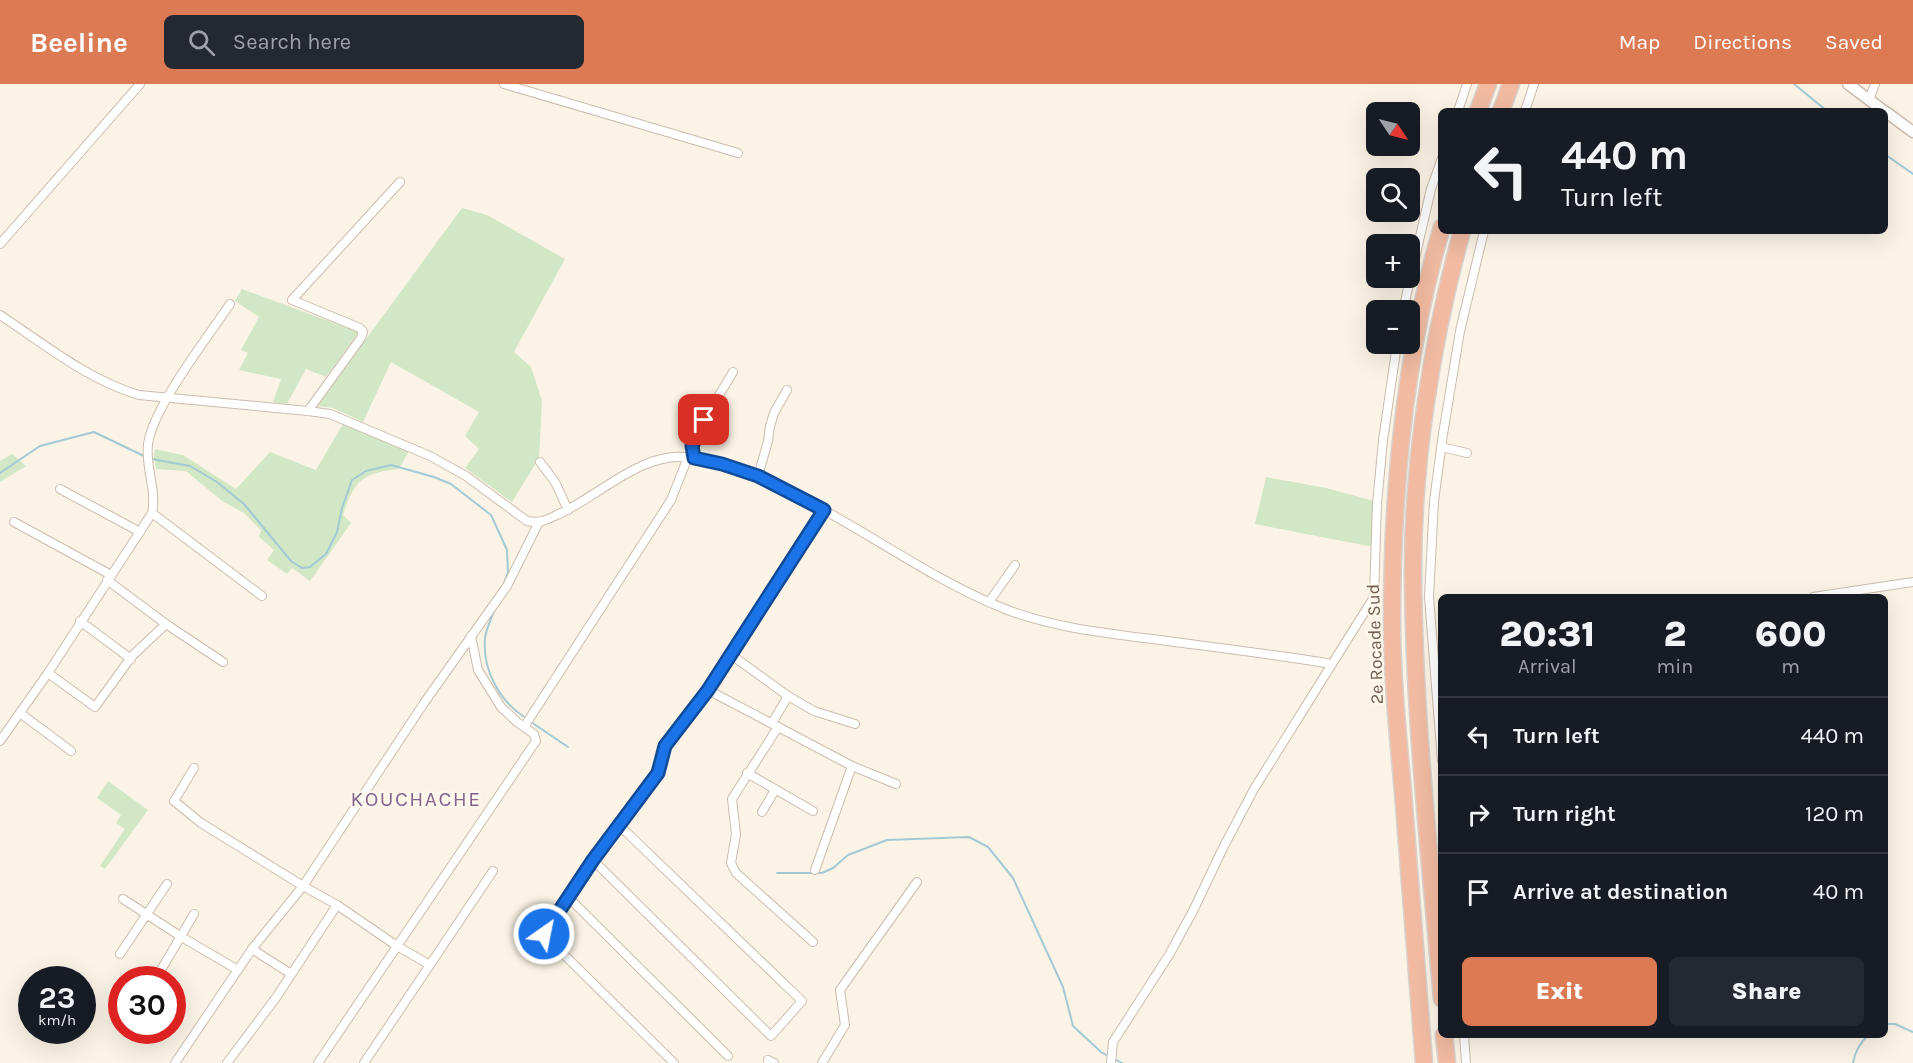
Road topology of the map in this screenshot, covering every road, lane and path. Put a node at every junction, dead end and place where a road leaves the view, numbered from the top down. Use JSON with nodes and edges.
{"nodes":[{"id":1,"x":140,"y":84,"type":"edge"},
{"id":2,"x":504,"y":84,"type":"edge"},
{"id":3,"x":1467,"y":84,"type":"edge"},
{"id":4,"x":1488,"y":84,"type":"edge"},
{"id":5,"x":1511,"y":84,"type":"edge"},
{"id":6,"x":1534,"y":84,"type":"edge"},
{"id":7,"x":1848,"y":84,"type":"edge"},
{"id":8,"x":1875,"y":84,"type":"edge"},
{"id":9,"x":1869,"y":100,"type":"junction"},
{"id":10,"x":1459,"y":108,"type":"edge"},
{"id":11,"x":1479,"y":108,"type":"edge"},
{"id":12,"x":1502,"y":108,"type":"edge"},
{"id":13,"x":1526,"y":108,"type":"edge"},
{"id":14,"x":1880,"y":108,"type":"edge"},
{"id":15,"x":1888,"y":114,"type":"edge"},
{"id":16,"x":1913,"y":132,"type":"edge"},
{"id":17,"x":738,"y":153,"type":"dead end"},
{"id":18,"x":1438,"y":169,"type":"edge"},
{"id":19,"x":400,"y":182,"type":"dead end"},
{"id":20,"x":1440,"y":234,"type":"edge"},
{"id":21,"x":1461,"y":234,"type":"edge"},
{"id":22,"x":1483,"y":234,"type":"edge"},
{"id":23,"x":0,"y":243,"type":"edge"},
{"id":24,"x":1405,"y":300,"type":"edge"},
{"id":25,"x":230,"y":304,"type":"dead end"},
{"id":26,"x":0,"y":315,"type":"edge"},
{"id":27,"x":1396,"y":354,"type":"edge"},
{"id":28,"x":733,"y":372,"type":"dead end"},
{"id":29,"x":787,"y":390,"type":"dead end"},
{"id":30,"x":167,"y":398,"type":"junction"},
{"id":31,"x":308,"y":411,"type":"junction"},
{"id":32,"x":1441,"y":447,"type":"junction"},
{"id":33,"x":1467,"y":453,"type":"dead end"},
{"id":34,"x":691,"y":457,"type":"junction"},
{"id":35,"x":540,"y":462,"type":"dead end"},
{"id":36,"x":758,"y":476,"type":"junction"},
{"id":37,"x":60,"y":489,"type":"dead end"},
{"id":38,"x":568,"y":510,"type":"junction"},
{"id":39,"x":824,"y":510,"type":"junction"},
{"id":40,"x":152,"y":513,"type":"junction"},
{"id":41,"x":14,"y":522,"type":"dead end"},
{"id":42,"x":538,"y":524,"type":"junction"},
{"id":43,"x":140,"y":532,"type":"junction"},
{"id":44,"x":1015,"y":565,"type":"dead end"},
{"id":45,"x":109,"y":578,"type":"junction"},
{"id":46,"x":1913,"y":582,"type":"edge"},
{"id":47,"x":1833,"y":594,"type":"edge"},
{"id":48,"x":262,"y":596,"type":"dead end"},
{"id":49,"x":989,"y":602,"type":"junction"},
{"id":50,"x":80,"y":621,"type":"junction"},
{"id":51,"x":166,"y":624,"type":"junction"},
{"id":52,"x":471,"y":636,"type":"junction"},
{"id":53,"x":730,"y":654,"type":"junction"},
{"id":54,"x":131,"y":659,"type":"junction"},
{"id":55,"x":223,"y":662,"type":"dead end"},
{"id":56,"x":1332,"y":664,"type":"junction"},
{"id":57,"x":48,"y":673,"type":"junction"},
{"id":58,"x":1438,"y":681,"type":"edge"},
{"id":59,"x":708,"y":690,"type":"junction"},
{"id":60,"x":788,"y":696,"type":"junction"},
{"id":61,"x":20,"y":713,"type":"junction"},
{"id":62,"x":855,"y":724,"type":"dead end"},
{"id":63,"x":775,"y":725,"type":"junction"},
{"id":64,"x":524,"y":728,"type":"junction"},
{"id":65,"x":0,"y":741,"type":"edge"},
{"id":66,"x":71,"y":751,"type":"dead end"},
{"id":67,"x":852,"y":766,"type":"junction"},
{"id":68,"x":194,"y":768,"type":"dead end"},
{"id":69,"x":747,"y":773,"type":"junction"},
{"id":70,"x":896,"y":784,"type":"dead end"},
{"id":71,"x":775,"y":790,"type":"junction"},
{"id":72,"x":813,"y":811,"type":"dead end"},
{"id":73,"x":762,"y":812,"type":"dead end"},
{"id":74,"x":620,"y":826,"type":"junction"},
{"id":75,"x":593,"y":860,"type":"junction"},
{"id":76,"x":815,"y":870,"type":"dead end"},
{"id":77,"x":493,"y":871,"type":"dead end"},
{"id":78,"x":917,"y":882,"type":"dead end"},
{"id":79,"x":167,"y":884,"type":"dead end"},
{"id":80,"x":303,"y":886,"type":"junction"},
{"id":81,"x":568,"y":897,"type":"junction"},
{"id":82,"x":123,"y":899,"type":"dead end"},
{"id":83,"x":337,"y":905,"type":"junction"},
{"id":84,"x":194,"y":914,"type":"dead end"},
{"id":85,"x":147,"y":915,"type":"junction"},
{"id":86,"x":180,"y":936,"type":"junction"},
{"id":87,"x":813,"y":942,"type":"dead end"},
{"id":88,"x":397,"y":946,"type":"junction"},
{"id":89,"x":252,"y":949,"type":"junction"},
{"id":90,"x":1438,"y":952,"type":"edge"},
{"id":91,"x":120,"y":954,"type":"dead end"},
{"id":92,"x":430,"y":965,"type":"junction"},
{"id":93,"x":163,"y":966,"type":"edge"},
{"id":94,"x":238,"y":970,"type":"junction"},
{"id":95,"x":291,"y":974,"type":"junction"},
{"id":96,"x":1444,"y":1038,"type":"edge"},
{"id":97,"x":1464,"y":1038,"type":"edge"},
{"id":98,"x":728,"y":1056,"type":"dead end"},
{"id":99,"x":175,"y":1063,"type":"edge"},
{"id":100,"x":227,"y":1063,"type":"edge"},
{"id":101,"x":318,"y":1063,"type":"edge"},
{"id":102,"x":364,"y":1063,"type":"edge"},
{"id":103,"x":674,"y":1063,"type":"edge"},
{"id":104,"x":822,"y":1063,"type":"edge"},
{"id":105,"x":1111,"y":1063,"type":"edge"},
{"id":106,"x":1424,"y":1063,"type":"edge"},
{"id":107,"x":1447,"y":1063,"type":"edge"},
{"id":108,"x":1466,"y":1063,"type":"edge"}],
"edges":[{"from":1,"to":23,"type":"street"},
{"from":2,"to":17,"type":"street"},
{"from":3,"to":10,"type":"street"},
{"from":4,"to":11,"type":"highway"},
{"from":5,"to":12,"type":"highway"},
{"from":6,"to":13,"type":"street"},
{"from":7,"to":9,"type":"street"},
{"from":8,"to":9,"type":"street"},
{"from":9,"to":14,"type":"street"},
{"from":15,"to":16,"type":"street"},
{"from":18,"to":24,"type":"street"},
{"from":19,"to":31,"type":"street"},
{"from":20,"to":106,"type":"highway","name":"2e Rocade Sud"},
{"from":21,"to":90,"type":"highway"},
{"from":22,"to":32,"type":"street"},
{"from":25,"to":30,"type":"street"},
{"from":26,"to":30,"type":"street"},
{"from":27,"to":56,"type":"street"},
{"from":28,"to":34,"type":"street"},
{"from":29,"to":36,"type":"street"},
{"from":30,"to":31,"type":"street"},
{"from":30,"to":40,"type":"street"},
{"from":31,"to":42,"type":"street"},
{"from":32,"to":33,"type":"street"},
{"from":32,"to":58,"type":"street"},
{"from":34,"to":36,"type":"street"},
{"from":34,"to":38,"type":"street"},
{"from":34,"to":64,"type":"street"},
{"from":35,"to":38,"type":"street"},
{"from":36,"to":39,"type":"street"},
{"from":37,"to":43,"type":"street"},
{"from":38,"to":42,"type":"street"},
{"from":39,"to":49,"type":"street"},
{"from":39,"to":53,"type":"street"},
{"from":40,"to":43,"type":"street"},
{"from":40,"to":48,"type":"street"},
{"from":41,"to":45,"type":"street"},
{"from":42,"to":52,"type":"street"},
{"from":43,"to":45,"type":"street"},
{"from":44,"to":49,"type":"street"},
{"from":45,"to":50,"type":"street"},
{"from":45,"to":51,"type":"street"},
{"from":46,"to":47,"type":"street"},
{"from":49,"to":56,"type":"street"},
{"from":50,"to":54,"type":"street"},
{"from":50,"to":57,"type":"street"},
{"from":51,"to":54,"type":"street"},
{"from":51,"to":55,"type":"street"},
{"from":52,"to":64,"type":"street"},
{"from":52,"to":80,"type":"street"},
{"from":53,"to":59,"type":"street"},
{"from":53,"to":60,"type":"street"},
{"from":54,"to":57,"type":"street"},
{"from":56,"to":105,"type":"street"},
{"from":57,"to":61,"type":"street"},
{"from":59,"to":63,"type":"street"},
{"from":59,"to":74,"type":"street"},
{"from":60,"to":62,"type":"street"},
{"from":60,"to":63,"type":"street"},
{"from":61,"to":65,"type":"street"},
{"from":61,"to":66,"type":"street"},
{"from":63,"to":67,"type":"street"},
{"from":63,"to":69,"type":"street"},
{"from":64,"to":88,"type":"street"},
{"from":67,"to":70,"type":"street"},
{"from":67,"to":76,"type":"street"},
{"from":68,"to":80,"type":"street"},
{"from":69,"to":71,"type":"street"},
{"from":69,"to":87,"type":"street"},
{"from":71,"to":72,"type":"street"},
{"from":71,"to":73,"type":"street"},
{"from":74,"to":75,"type":"street"},
{"from":74,"to":75,"type":"street"},
{"from":75,"to":81,"type":"street"},
{"from":77,"to":92,"type":"street"},
{"from":78,"to":104,"type":"street"},
{"from":79,"to":85,"type":"street"},
{"from":80,"to":83,"type":"street"},
{"from":80,"to":89,"type":"street"},
{"from":81,"to":98,"type":"street"},
{"from":81,"to":103,"type":"street"},
{"from":82,"to":85,"type":"street"},
{"from":83,"to":88,"type":"street"},
{"from":83,"to":95,"type":"street"},
{"from":84,"to":86,"type":"street"},
{"from":85,"to":86,"type":"street"},
{"from":85,"to":91,"type":"street"},
{"from":86,"to":93,"type":"street"},
{"from":86,"to":94,"type":"street"},
{"from":88,"to":92,"type":"street"},
{"from":88,"to":101,"type":"street"},
{"from":89,"to":94,"type":"street"},
{"from":89,"to":95,"type":"street"},
{"from":92,"to":102,"type":"street"},
{"from":94,"to":99,"type":"street"},
{"from":95,"to":100,"type":"street"},
{"from":96,"to":107,"type":"highway"},
{"from":97,"to":108,"type":"street"}]}
